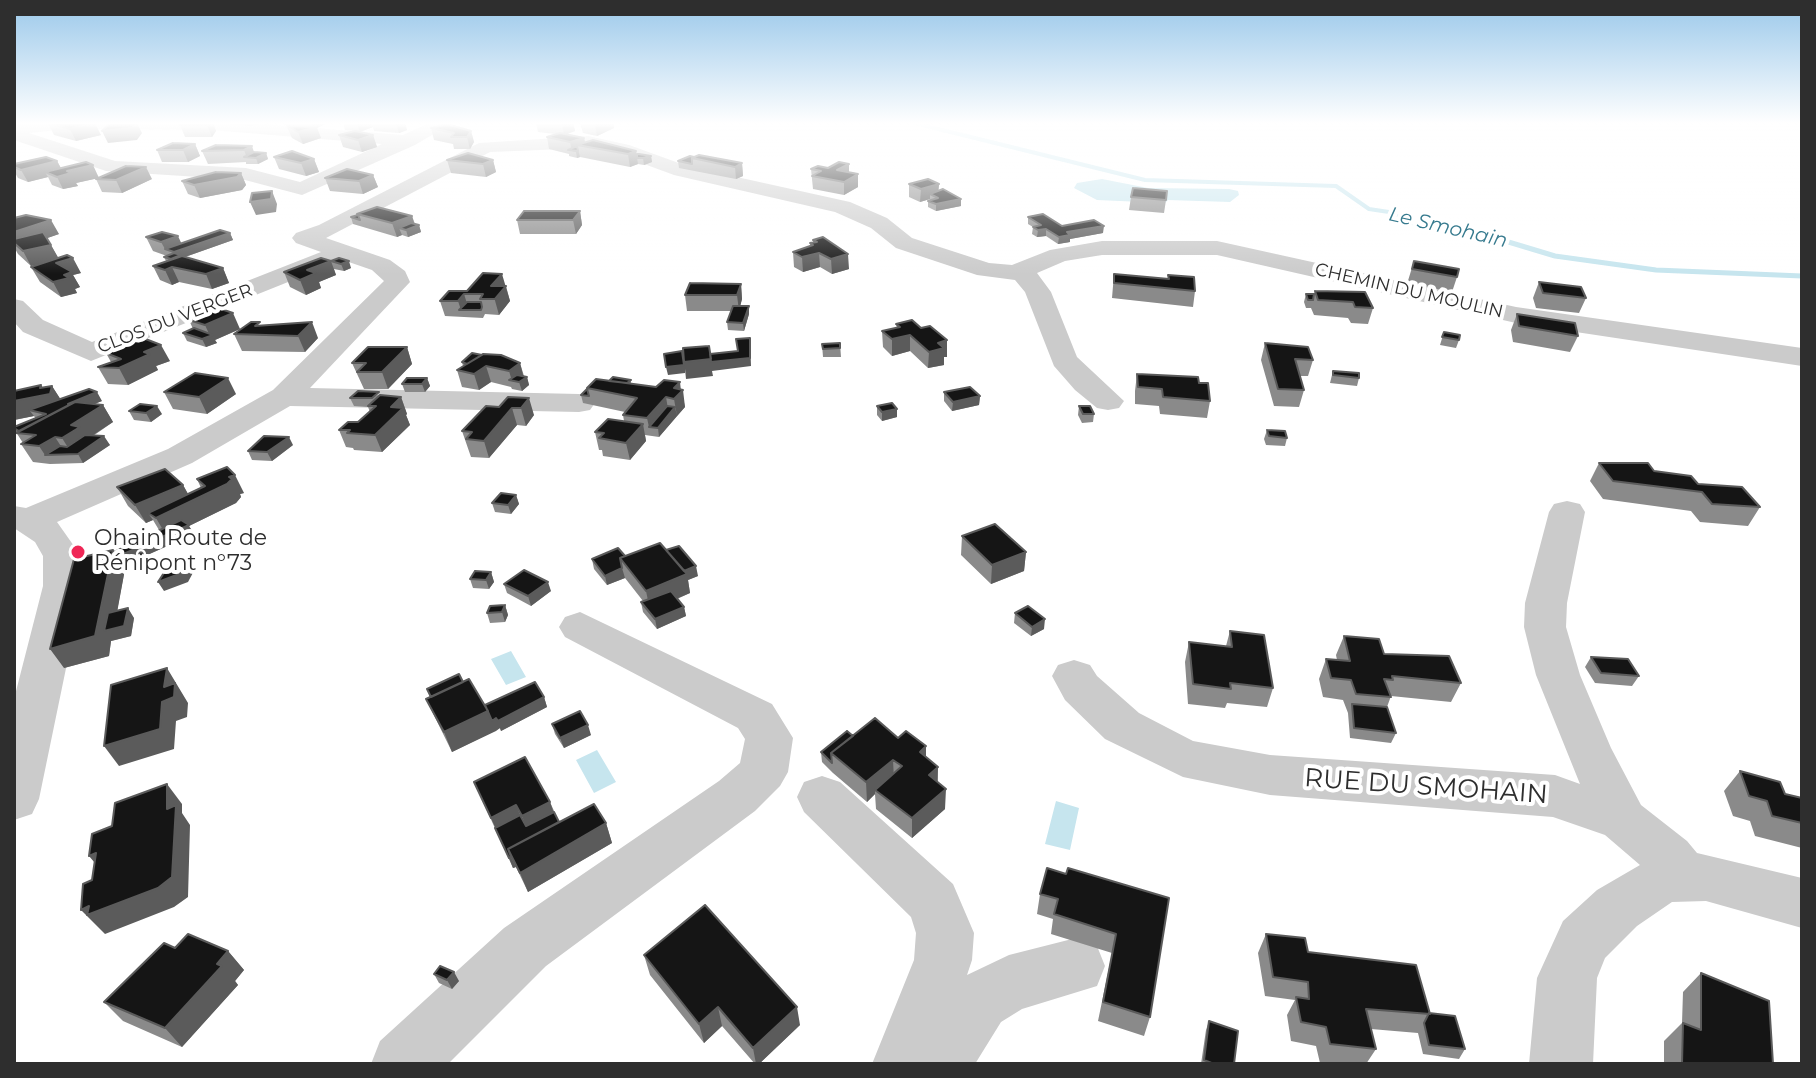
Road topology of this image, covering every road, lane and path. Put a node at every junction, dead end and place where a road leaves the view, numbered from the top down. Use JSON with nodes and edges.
{"nodes":[{"id":1,"x":233,"y":173,"type":"edge"},
{"id":2,"x":337,"y":173,"type":"edge"},
{"id":3,"x":436,"y":173,"type":"edge"},
{"id":4,"x":691,"y":173,"type":"edge"},
{"id":5,"x":302,"y":189,"type":"junction"},
{"id":6,"x":304,"y":238,"type":"junction"},
{"id":7,"x":343,"y":252,"type":"junction"},
{"id":8,"x":1019,"y":272,"type":"junction"},
{"id":9,"x":14,"y":307,"type":"edge"},
{"id":10,"x":1802,"y":357,"type":"edge"},
{"id":11,"x":284,"y":397,"type":"junction"},
{"id":12,"x":1108,"y":401,"type":"dead end"},
{"id":13,"x":579,"y":403,"type":"edge"},
{"id":14,"x":1567,"y":512,"type":"dead end"},
{"id":15,"x":22,"y":519,"type":"edge"},
{"id":16,"x":580,"y":627,"type":"dead end"},
{"id":17,"x":1074,"y":676,"type":"dead end"},
{"id":18,"x":822,"y":797,"type":"dead end"},
{"id":19,"x":14,"y":799,"type":"edge"},
{"id":20,"x":1623,"y":820,"type":"junction"},
{"id":21,"x":1683,"y":877,"type":"junction"},
{"id":22,"x":1802,"y":903,"type":"edge"},
{"id":23,"x":1076,"y":966,"type":"dead end"},
{"id":24,"x":403,"y":1064,"type":"edge"},
{"id":25,"x":904,"y":1064,"type":"edge"},
{"id":26,"x":943,"y":1064,"type":"edge"},
{"id":27,"x":1561,"y":1064,"type":"edge"}],
"edges":[{"from":1,"to":5,"type":"street"},
{"from":2,"to":5,"type":"street"},
{"from":3,"to":6,"type":"street","name":"CHEMIN DU MOULIN"},
{"from":4,"to":8,"type":"street","name":"CHEMIN DU MOULIN"},
{"from":5,"to":6,"type":"street"},
{"from":6,"to":7,"type":"street"},
{"from":7,"to":9,"type":"street","name":"CLOS DU VERGER"},
{"from":7,"to":11,"type":"street"},
{"from":8,"to":10,"type":"street","name":"CHEMIN DU MOULIN"},
{"from":8,"to":12,"type":"street"},
{"from":11,"to":13,"type":"street"},
{"from":11,"to":15,"type":"street"},
{"from":14,"to":20,"type":"street"},
{"from":15,"to":19,"type":"street"},
{"from":16,"to":24,"type":"street"},
{"from":17,"to":20,"type":"street","name":"RUE DU SMOHAIN"},
{"from":18,"to":25,"type":"street"},
{"from":20,"to":21,"type":"street"},
{"from":21,"to":22,"type":"street"},
{"from":21,"to":27,"type":"street"},
{"from":23,"to":26,"type":"street"}]}
